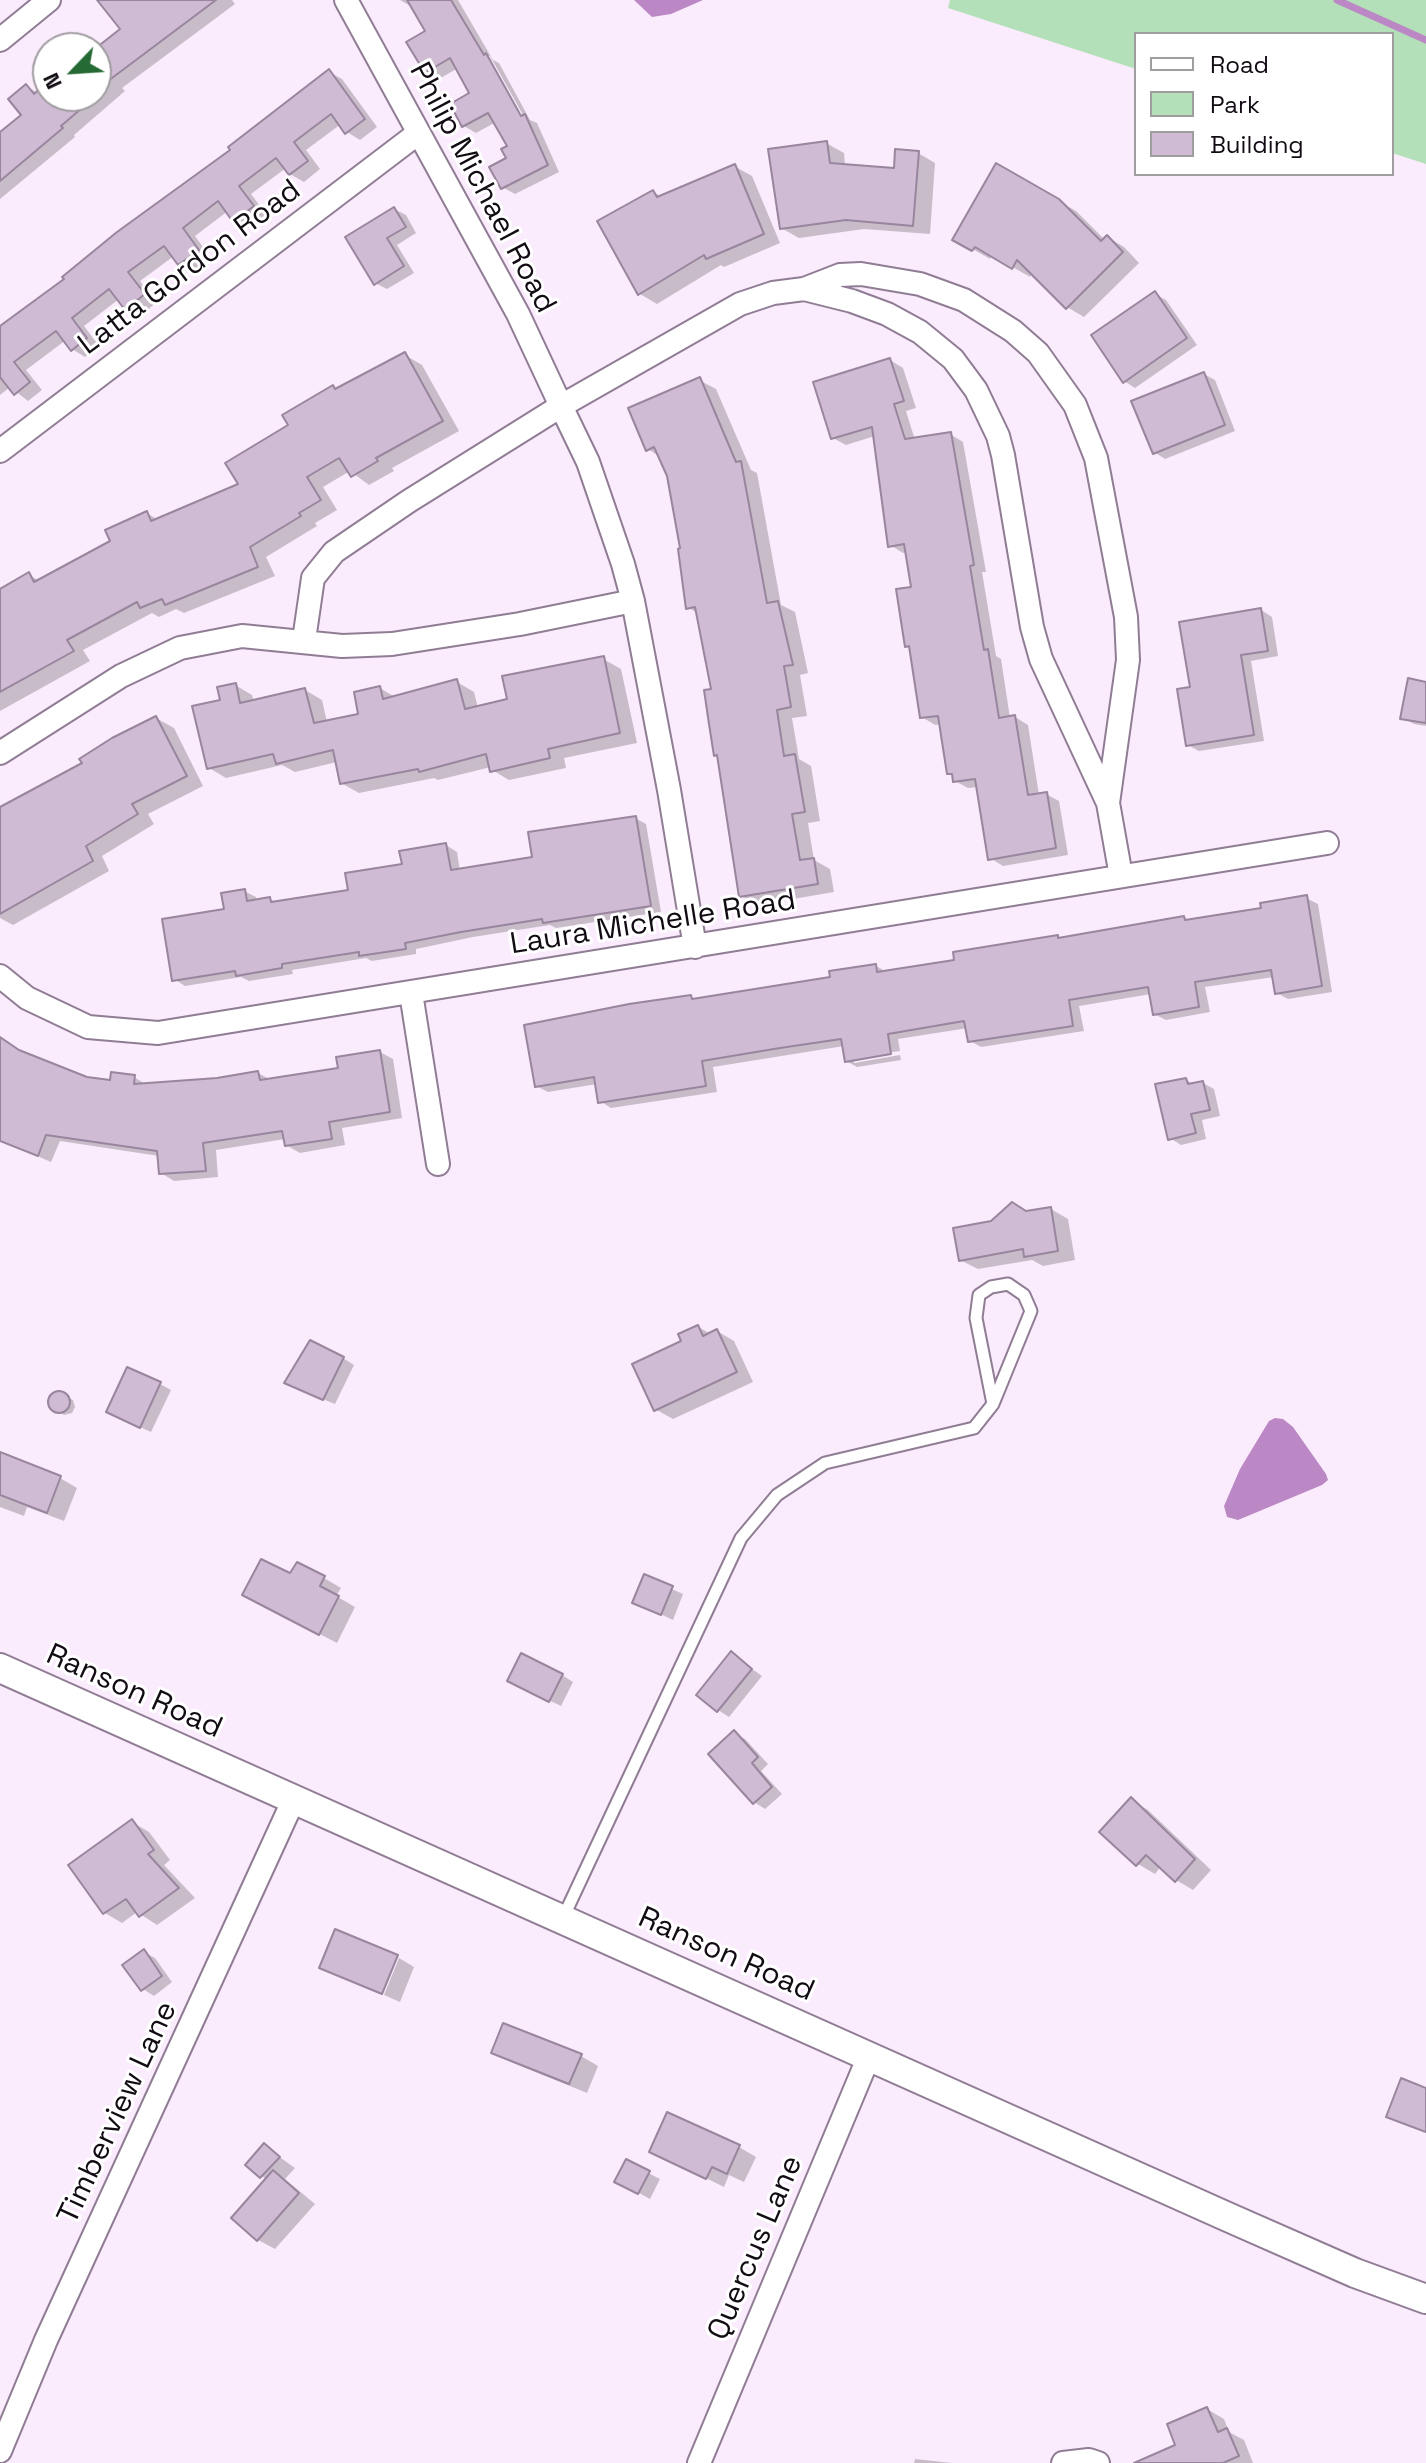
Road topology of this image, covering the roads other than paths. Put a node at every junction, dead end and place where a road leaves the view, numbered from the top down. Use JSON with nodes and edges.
{"nodes":[{"id":1,"x":49,"y":0,"type":"edge"},
{"id":2,"x":346,"y":0,"type":"edge"},
{"id":3,"x":0,"y":40,"type":"edge"},
{"id":4,"x":417,"y":134,"type":"junction"},
{"id":5,"x":804,"y":289,"type":"junction"},
{"id":6,"x":561,"y":406,"type":"junction"},
{"id":7,"x":0,"y":451,"type":"edge"},
{"id":8,"x":633,"y":601,"type":"junction"},
{"id":9,"x":304,"y":640,"type":"junction"},
{"id":10,"x":0,"y":753,"type":"edge"},
{"id":11,"x":1108,"y":803,"type":"junction"},
{"id":12,"x":1327,"y":843,"type":"dead end"},
{"id":13,"x":1121,"y":876,"type":"junction"},
{"id":14,"x":695,"y":947,"type":"junction"},
{"id":15,"x":0,"y":976,"type":"edge"},
{"id":16,"x":411,"y":993,"type":"junction"},
{"id":17,"x":438,"y":1164,"type":"dead end"},
{"id":18,"x":993,"y":1404,"type":"junction"},
{"id":19,"x":0,"y":1668,"type":"edge"},
{"id":20,"x":293,"y":1801,"type":"junction"},
{"id":21,"x":562,"y":1920,"type":"junction"},
{"id":22,"x":869,"y":2056,"type":"junction"},
{"id":23,"x":1426,"y":2299,"type":"edge"},
{"id":24,"x":0,"y":2451,"type":"edge"},
{"id":25,"x":699,"y":2463,"type":"edge"},
{"id":26,"x":1063,"y":2463,"type":"edge"},
{"id":27,"x":1098,"y":2463,"type":"edge"}],
"edges":[{"from":1,"to":3,"type":"street"},
{"from":2,"to":4,"type":"street","name":"Philip Michael Road"},
{"from":4,"to":6,"type":"street","name":"Philip Michael Road"},
{"from":4,"to":7,"type":"street","name":"Latta Gordon Road"},
{"from":5,"to":6,"type":"street"},
{"from":5,"to":11,"type":"street"},
{"from":5,"to":11,"type":"street"},
{"from":6,"to":8,"type":"street","name":"Philip Michael Road"},
{"from":6,"to":9,"type":"street"},
{"from":8,"to":9,"type":"street"},
{"from":8,"to":14,"type":"street","name":"Philip Michael Road"},
{"from":9,"to":10,"type":"street"},
{"from":11,"to":13,"type":"street"},
{"from":12,"to":13,"type":"street","name":"Laura Michelle Road"},
{"from":13,"to":14,"type":"street","name":"Laura Michelle Road"},
{"from":14,"to":16,"type":"street","name":"Laura Michelle Road"},
{"from":15,"to":16,"type":"street","name":"Laura Michelle Road"},
{"from":16,"to":17,"type":"street"},
{"from":18,"to":18,"type":"lane"},
{"from":18,"to":21,"type":"lane"},
{"from":19,"to":20,"type":"street","name":"Ranson Road"},
{"from":20,"to":21,"type":"street","name":"Ranson Road"},
{"from":20,"to":24,"type":"street","name":"Timberview Lane"},
{"from":21,"to":22,"type":"street","name":"Ranson Road"},
{"from":22,"to":23,"type":"street","name":"Ranson Road"},
{"from":22,"to":25,"type":"street","name":"Quercus Lane"},
{"from":26,"to":27,"type":"street"}]}
